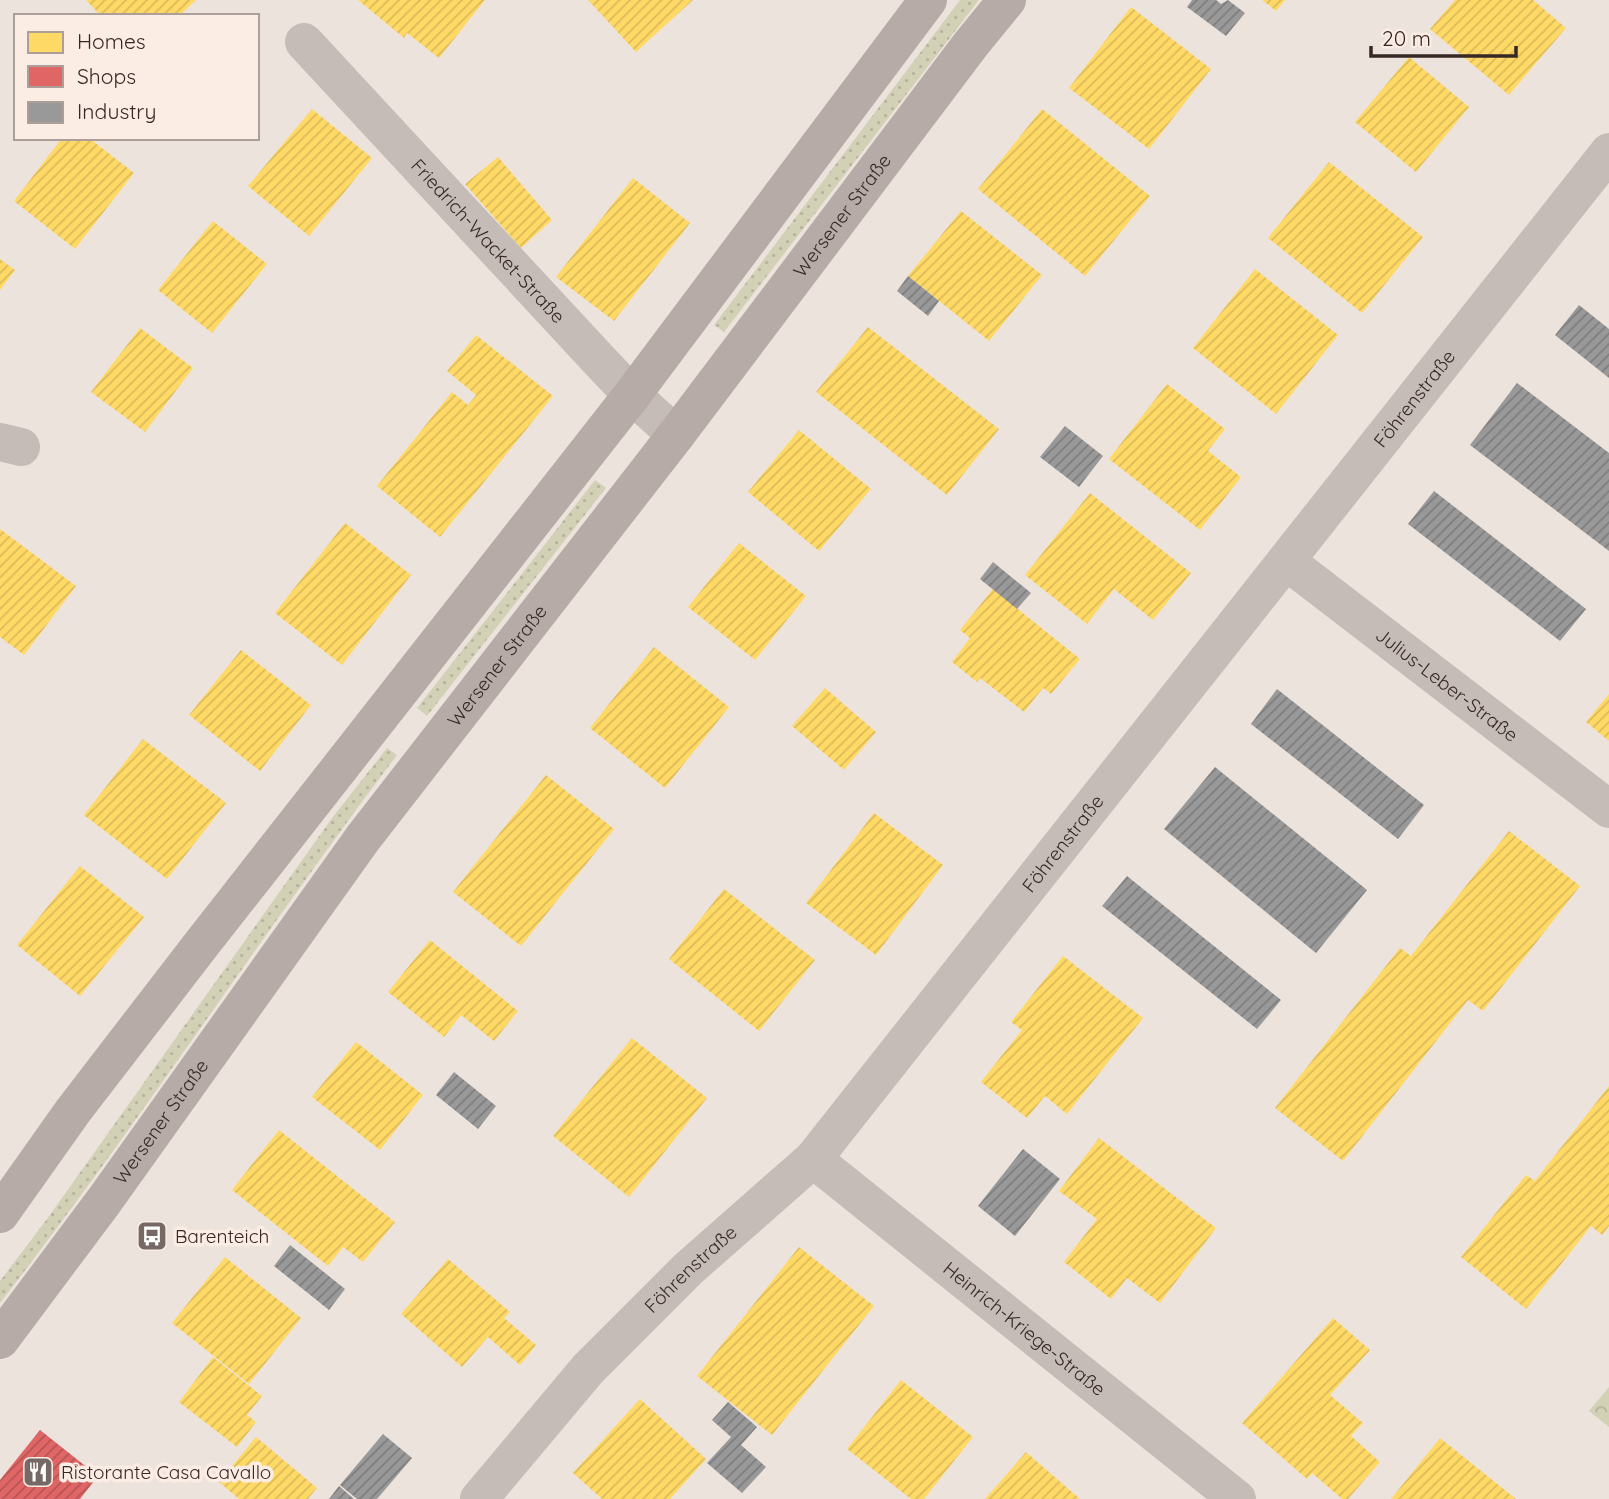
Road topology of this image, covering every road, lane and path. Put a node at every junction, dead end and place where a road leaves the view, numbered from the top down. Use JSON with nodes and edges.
{"nodes":[{"id":1,"x":928,"y":0,"type":"edge"},
{"id":2,"x":1007,"y":0,"type":"edge"},
{"id":3,"x":304,"y":43,"type":"dead end"},
{"id":4,"x":1609,"y":152,"type":"edge"},
{"id":5,"x":632,"y":396,"type":"junction"},
{"id":6,"x":676,"y":435,"type":"junction"},
{"id":7,"x":1286,"y":561,"type":"junction"},
{"id":8,"x":1609,"y":809,"type":"edge"},
{"id":9,"x":813,"y":1159,"type":"junction"},
{"id":10,"x":0,"y":1214,"type":"edge"},
{"id":11,"x":0,"y":1340,"type":"edge"},
{"id":12,"x":479,"y":1499,"type":"edge"},
{"id":13,"x":1237,"y":1499,"type":"edge"}],
"edges":[{"from":1,"to":5,"type":"main road"},
{"from":2,"to":6,"type":"main road","name":"Wersener Straße"},
{"from":3,"to":5,"type":"street","name":"Friedrich-Wacket-Straße"},
{"from":4,"to":7,"type":"street","name":"Föhrenstraße"},
{"from":5,"to":6,"type":"street","name":"Friedrich-Wacket-Straße"},
{"from":5,"to":10,"type":"main road"},
{"from":6,"to":11,"type":"main road","name":"Wersener Straße"},
{"from":7,"to":8,"type":"street","name":"Julius-Leber-Straße"},
{"from":7,"to":9,"type":"street","name":"Föhrenstraße"},
{"from":9,"to":12,"type":"street","name":"Föhrenstraße"},
{"from":9,"to":13,"type":"street","name":"Heinrich-Kriege-Straße"}]}
